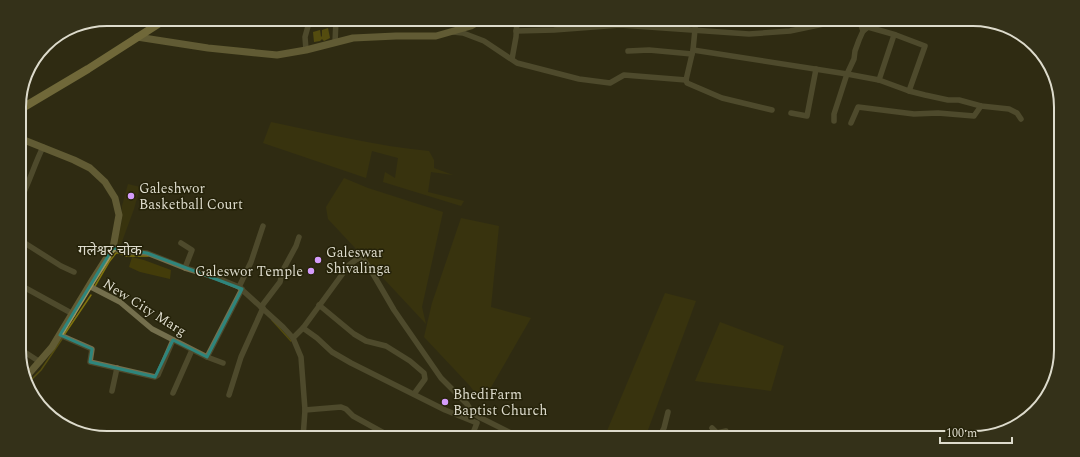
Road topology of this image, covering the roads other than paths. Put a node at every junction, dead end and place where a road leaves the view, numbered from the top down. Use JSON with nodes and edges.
{"nodes":[{"id":1,"x":155,"y":26,"type":"edge"},
{"id":2,"x":308,"y":26,"type":"edge"},
{"id":3,"x":336,"y":26,"type":"edge"},
{"id":4,"x":463,"y":26,"type":"edge"},
{"id":5,"x":516,"y":26,"type":"edge"},
{"id":6,"x":607,"y":26,"type":"edge"},
{"id":7,"x":635,"y":26,"type":"edge"},
{"id":8,"x":695,"y":26,"type":"edge"},
{"id":9,"x":814,"y":26,"type":"edge"},
{"id":10,"x":862,"y":26,"type":"edge"},
{"id":11,"x":695,"y":30,"type":"junction"},
{"id":12,"x":863,"y":30,"type":"junction"},
{"id":13,"x":516,"y":31,"type":"junction"},
{"id":14,"x":452,"y":32,"type":"junction"},
{"id":15,"x":894,"y":35,"type":"junction"},
{"id":16,"x":137,"y":37,"type":"junction"},
{"id":17,"x":335,"y":43,"type":"junction"},
{"id":18,"x":306,"y":50,"type":"junction"},
{"id":19,"x":628,"y":51,"type":"dead end"},
{"id":20,"x":693,"y":52,"type":"junction"},
{"id":21,"x":512,"y":60,"type":"junction"},
{"id":22,"x":816,"y":69,"type":"junction"},
{"id":23,"x":847,"y":74,"type":"junction"},
{"id":24,"x":686,"y":80,"type":"junction"},
{"id":25,"x":879,"y":80,"type":"junction"},
{"id":26,"x":909,"y":91,"type":"junction"},
{"id":27,"x":26,"y":106,"type":"edge"},
{"id":28,"x":981,"y":106,"type":"junction"},
{"id":29,"x":772,"y":110,"type":"dead end"},
{"id":30,"x":792,"y":113,"type":"dead end"},
{"id":31,"x":1021,"y":119,"type":"dead end"},
{"id":32,"x":834,"y":121,"type":"dead end"},
{"id":33,"x":851,"y":123,"type":"dead end"},
{"id":34,"x":26,"y":141,"type":"edge"},
{"id":35,"x":43,"y":147,"type":"junction"},
{"id":36,"x":26,"y":188,"type":"edge"},
{"id":37,"x":263,"y":226,"type":"dead end"},
{"id":38,"x":299,"y":237,"type":"dead end"},
{"id":39,"x":181,"y":243,"type":"dead end"},
{"id":40,"x":26,"y":244,"type":"edge"},
{"id":41,"x":114,"y":248,"type":"junction"},
{"id":42,"x":185,"y":268,"type":"junction"},
{"id":43,"x":74,"y":272,"type":"dead end"},
{"id":44,"x":89,"y":286,"type":"junction"},
{"id":45,"x":26,"y":288,"type":"edge"},
{"id":46,"x":240,"y":288,"type":"junction"},
{"id":47,"x":319,"y":305,"type":"junction"},
{"id":48,"x":262,"y":308,"type":"junction"},
{"id":49,"x":73,"y":314,"type":"junction"},
{"id":50,"x":303,"y":328,"type":"junction"},
{"id":51,"x":60,"y":335,"type":"junction"},
{"id":52,"x":293,"y":338,"type":"junction"},
{"id":53,"x":173,"y":340,"type":"junction"},
{"id":54,"x":192,"y":350,"type":"junction"},
{"id":55,"x":26,"y":353,"type":"edge"},
{"id":56,"x":207,"y":357,"type":"junction"},
{"id":57,"x":40,"y":362,"type":"junction"},
{"id":58,"x":224,"y":363,"type":"dead end"},
{"id":59,"x":117,"y":368,"type":"junction"},
{"id":60,"x":29,"y":373,"type":"edge"},
{"id":61,"x":112,"y":391,"type":"dead end"},
{"id":62,"x":173,"y":393,"type":"dead end"},
{"id":63,"x":229,"y":394,"type":"dead end"},
{"id":64,"x":414,"y":394,"type":"junction"},
{"id":65,"x":305,"y":410,"type":"junction"},
{"id":66,"x":668,"y":412,"type":"dead end"},
{"id":67,"x":712,"y":428,"type":"dead end"},
{"id":68,"x":304,"y":431,"type":"edge"},
{"id":69,"x":380,"y":431,"type":"edge"},
{"id":70,"x":474,"y":431,"type":"edge"},
{"id":71,"x":507,"y":431,"type":"edge"},
{"id":72,"x":662,"y":431,"type":"edge"},
{"id":73,"x":715,"y":431,"type":"edge"}],
"edges":[{"from":1,"to":16,"type":"main road"},
{"from":2,"to":18,"type":"street"},
{"from":3,"to":17,"type":"street"},
{"from":4,"to":14,"type":"street"},
{"from":5,"to":13,"type":"street"},
{"from":6,"to":13,"type":"street"},
{"from":7,"to":11,"type":"street"},
{"from":8,"to":11,"type":"street"},
{"from":9,"to":11,"type":"street"},
{"from":10,"to":12,"type":"street"},
{"from":11,"to":20,"type":"street"},
{"from":12,"to":15,"type":"street"},
{"from":12,"to":23,"type":"street"},
{"from":13,"to":21,"type":"street"},
{"from":14,"to":17,"type":"street"},
{"from":14,"to":21,"type":"street"},
{"from":15,"to":25,"type":"street"},
{"from":15,"to":26,"type":"street"},
{"from":16,"to":18,"type":"street"},
{"from":16,"to":27,"type":"main road"},
{"from":17,"to":18,"type":"street"},
{"from":19,"to":20,"type":"street"},
{"from":20,"to":22,"type":"street"},
{"from":20,"to":24,"type":"street"},
{"from":21,"to":24,"type":"street"},
{"from":22,"to":23,"type":"street"},
{"from":22,"to":30,"type":"street"},
{"from":23,"to":25,"type":"street"},
{"from":23,"to":32,"type":"street"},
{"from":24,"to":29,"type":"street"},
{"from":25,"to":26,"type":"street"},
{"from":26,"to":28,"type":"street"},
{"from":28,"to":31,"type":"street"},
{"from":28,"to":33,"type":"street"},
{"from":34,"to":35,"type":"street"},
{"from":35,"to":36,"type":"street"},
{"from":35,"to":41,"type":"street"},
{"from":37,"to":46,"type":"street"},
{"from":38,"to":48,"type":"street"},
{"from":39,"to":42,"type":"street"},
{"from":40,"to":43,"type":"street"},
{"from":41,"to":42,"type":"street"},
{"from":41,"to":44,"type":"street"},
{"from":42,"to":46,"type":"street"},
{"from":44,"to":49,"type":"street"},
{"from":44,"to":53,"type":"street","name":"New City Marg"},
{"from":45,"to":49,"type":"street"},
{"from":46,"to":48,"type":"street"},
{"from":46,"to":56,"type":"street"},
{"from":47,"to":50,"type":"street"},
{"from":47,"to":64,"type":"street"},
{"from":47,"to":71,"type":"street"},
{"from":48,"to":52,"type":"street"},
{"from":48,"to":63,"type":"street"},
{"from":49,"to":51,"type":"street"},
{"from":50,"to":52,"type":"street"},
{"from":50,"to":64,"type":"street"},
{"from":51,"to":57,"type":"street"},
{"from":51,"to":59,"type":"street"},
{"from":52,"to":65,"type":"street"},
{"from":53,"to":54,"type":"street","name":"New City Marg"},
{"from":53,"to":59,"type":"street"},
{"from":54,"to":56,"type":"street","name":"New City Marg"},
{"from":54,"to":62,"type":"street"},
{"from":55,"to":57,"type":"street"},
{"from":56,"to":58,"type":"street","name":"New City Marg"},
{"from":57,"to":60,"type":"street"},
{"from":59,"to":61,"type":"street"},
{"from":64,"to":70,"type":"street"},
{"from":65,"to":68,"type":"street"},
{"from":65,"to":69,"type":"street"},
{"from":66,"to":72,"type":"street"},
{"from":67,"to":73,"type":"street"}]}
